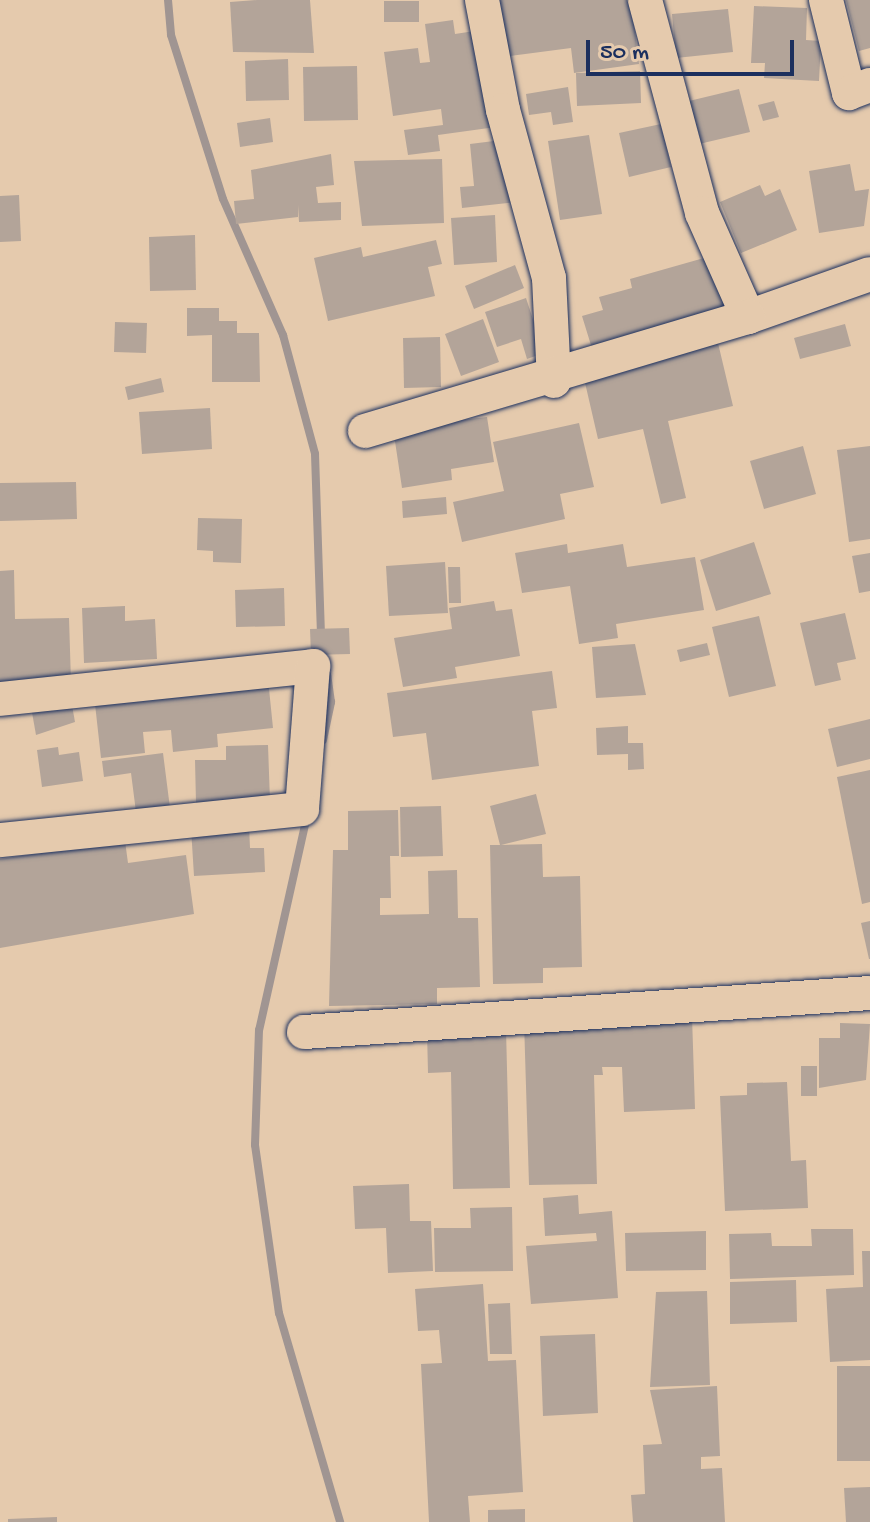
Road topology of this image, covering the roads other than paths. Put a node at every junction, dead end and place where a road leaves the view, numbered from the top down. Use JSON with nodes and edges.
{"nodes":[{"id":1,"x":482,"y":0,"type":"edge"},
{"id":2,"x":645,"y":0,"type":"edge"},
{"id":3,"x":826,"y":0,"type":"edge"},
{"id":4,"x":870,"y":85,"type":"edge"},
{"id":5,"x":870,"y":274,"type":"edge"},
{"id":6,"x":748,"y":317,"type":"junction"},
{"id":7,"x":554,"y":381,"type":"junction"},
{"id":8,"x":365,"y":431,"type":"dead end"},
{"id":9,"x":0,"y":699,"type":"edge"},
{"id":10,"x":0,"y":840,"type":"edge"},
{"id":11,"x":870,"y":993,"type":"edge"},
{"id":12,"x":304,"y":1032,"type":"dead end"}],
"edges":[{"from":1,"to":7,"type":"street"},
{"from":2,"to":6,"type":"street"},
{"from":3,"to":4,"type":"street"},
{"from":5,"to":6,"type":"street"},
{"from":6,"to":7,"type":"street"},
{"from":7,"to":8,"type":"street"},
{"from":9,"to":10,"type":"street"},
{"from":11,"to":12,"type":"street"}]}
